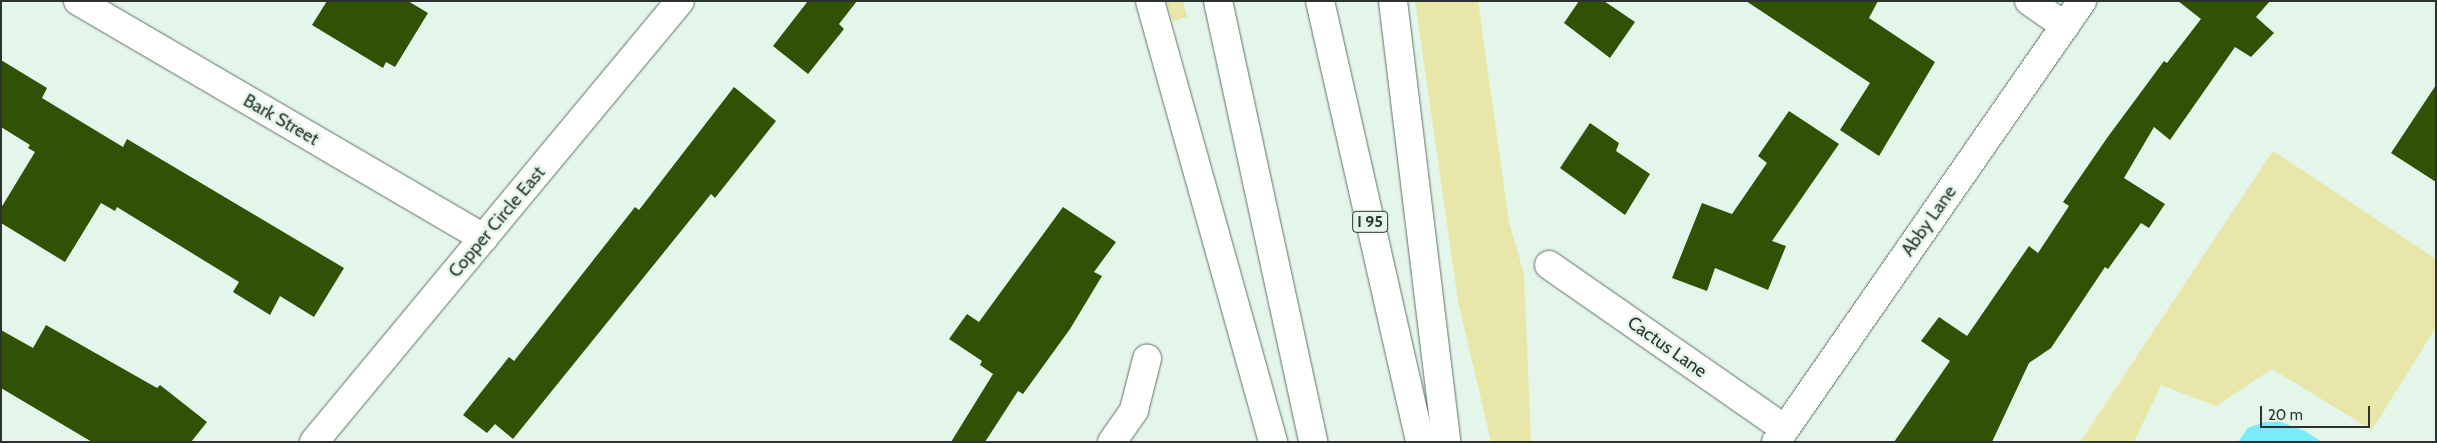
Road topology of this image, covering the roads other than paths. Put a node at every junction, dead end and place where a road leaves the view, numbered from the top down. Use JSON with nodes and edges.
{"nodes":[{"id":1,"x":78,"y":1,"type":"edge"},
{"id":2,"x":680,"y":1,"type":"edge"},
{"id":3,"x":1150,"y":1,"type":"edge"},
{"id":4,"x":1218,"y":1,"type":"edge"},
{"id":5,"x":1320,"y":1,"type":"edge"},
{"id":6,"x":1394,"y":1,"type":"edge"},
{"id":7,"x":2029,"y":1,"type":"edge"},
{"id":8,"x":2082,"y":1,"type":"edge"},
{"id":9,"x":2065,"y":26,"type":"junction"},
{"id":10,"x":484,"y":238,"type":"junction"},
{"id":11,"x":1549,"y":265,"type":"dead end"},
{"id":12,"x":1147,"y":359,"type":"dead end"},
{"id":13,"x":1781,"y":435,"type":"edge"},
{"id":14,"x":314,"y":442,"type":"edge"},
{"id":15,"x":1112,"y":442,"type":"edge"},
{"id":16,"x":1273,"y":442,"type":"edge"},
{"id":17,"x":1313,"y":442,"type":"edge"},
{"id":18,"x":1420,"y":442,"type":"edge"},
{"id":19,"x":1446,"y":442,"type":"edge"}],
"edges":[{"from":1,"to":10,"type":"main road","name":"Bark Street"},
{"from":2,"to":10,"type":"main road","name":"Copper Circle East"},
{"from":3,"to":16,"type":"main road"},
{"from":4,"to":17,"type":"main road"},
{"from":5,"to":18,"type":"main road","number":"I 95"},
{"from":6,"to":19,"type":"main road"},
{"from":7,"to":9,"type":"main road"},
{"from":8,"to":9,"type":"main road","name":"Abby Lane"},
{"from":9,"to":13,"type":"main road","name":"Abby Lane"},
{"from":10,"to":14,"type":"main road","name":"Copper Circle East"},
{"from":11,"to":13,"type":"main road","name":"Cactus Lane"},
{"from":12,"to":15,"type":"main road"}]}
